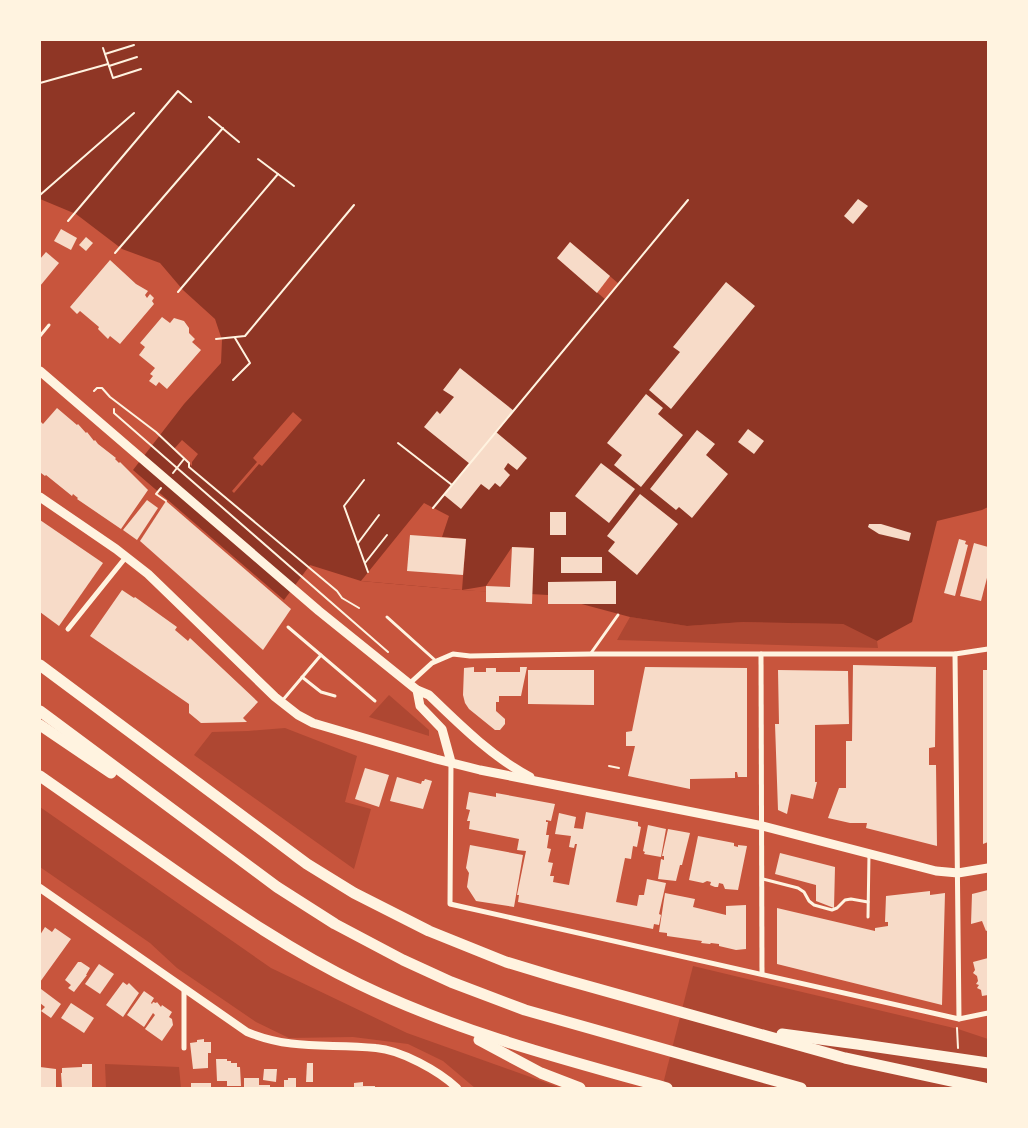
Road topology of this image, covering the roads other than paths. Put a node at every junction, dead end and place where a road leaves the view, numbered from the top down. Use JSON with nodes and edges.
{"nodes":[{"id":1,"x":49,"y":324,"type":"dead end"},
{"id":2,"x":40,"y":336,"type":"edge"},
{"id":3,"x":40,"y":371,"type":"edge"},
{"id":4,"x":40,"y":497,"type":"edge"},
{"id":5,"x":126,"y":557,"type":"junction"},
{"id":6,"x":618,"y":615,"type":"dead end"},
{"id":7,"x":387,"y":617,"type":"dead end"},
{"id":8,"x":288,"y":627,"type":"dead end"},
{"id":9,"x":68,"y":629,"type":"dead end"},
{"id":10,"x":988,"y":649,"type":"edge"},
{"id":11,"x":321,"y":654,"type":"junction"},
{"id":12,"x":591,"y":654,"type":"junction"},
{"id":13,"x":761,"y":654,"type":"junction"},
{"id":14,"x":955,"y":654,"type":"junction"},
{"id":15,"x":40,"y":659,"type":"edge"},
{"id":16,"x":436,"y":662,"type":"junction"},
{"id":17,"x":40,"y":665,"type":"edge"},
{"id":18,"x":302,"y":677,"type":"junction"},
{"id":19,"x":409,"y":684,"type":"junction"},
{"id":20,"x":69,"y":686,"type":"junction"},
{"id":21,"x":417,"y":690,"type":"junction"},
{"id":22,"x":335,"y":696,"type":"dead end"},
{"id":23,"x":281,"y":701,"type":"junction"},
{"id":24,"x":375,"y":701,"type":"dead end"},
{"id":25,"x":40,"y":707,"type":"edge"},
{"id":26,"x":40,"y":711,"type":"edge"},
{"id":27,"x":55,"y":722,"type":"junction"},
{"id":28,"x":40,"y":725,"type":"edge"},
{"id":29,"x":451,"y":762,"type":"junction"},
{"id":30,"x":40,"y":776,"type":"edge"},
{"id":31,"x":539,"y":782,"type":"junction"},
{"id":32,"x":763,"y":826,"type":"junction"},
{"id":33,"x":870,"y":854,"type":"junction"},
{"id":34,"x":239,"y":860,"type":"junction"},
{"id":35,"x":988,"y":868,"type":"edge"},
{"id":36,"x":958,"y":873,"type":"junction"},
{"id":37,"x":762,"y":879,"type":"junction"},
{"id":38,"x":40,"y":888,"type":"edge"},
{"id":39,"x":868,"y":902,"type":"junction"},
{"id":40,"x":868,"y":917,"type":"dead end"},
{"id":41,"x":762,"y":974,"type":"junction"},
{"id":42,"x":184,"y":988,"type":"junction"},
{"id":43,"x":988,"y":1013,"type":"edge"},
{"id":44,"x":959,"y":1019,"type":"junction"},
{"id":45,"x":447,"y":1022,"type":"junction"},
{"id":46,"x":743,"y":1030,"type":"junction"},
{"id":47,"x":184,"y":1048,"type":"dead end"},
{"id":48,"x":988,"y":1063,"type":"edge"},
{"id":49,"x":457,"y":1088,"type":"edge"},
{"id":50,"x":580,"y":1088,"type":"edge"},
{"id":51,"x":667,"y":1088,"type":"edge"},
{"id":52,"x":800,"y":1088,"type":"edge"},
{"id":53,"x":984,"y":1088,"type":"edge"}],
"edges":[{"from":1,"to":2,"type":"lane"},
{"from":3,"to":19,"type":"main road"},
{"from":4,"to":5,"type":"main road"},
{"from":5,"to":9,"type":"street"},
{"from":5,"to":23,"type":"main road"},
{"from":6,"to":12,"type":"lane"},
{"from":7,"to":16,"type":"lane"},
{"from":8,"to":11,"type":"lane"},
{"from":10,"to":14,"type":"street"},
{"from":11,"to":18,"type":"lane"},
{"from":11,"to":24,"type":"lane"},
{"from":12,"to":13,"type":"street"},
{"from":12,"to":16,"type":"street"},
{"from":13,"to":14,"type":"street"},
{"from":13,"to":32,"type":"street"},
{"from":14,"to":36,"type":"street"},
{"from":15,"to":20,"type":"highway"},
{"from":16,"to":19,"type":"street"},
{"from":17,"to":20,"type":"highway"},
{"from":18,"to":22,"type":"lane"},
{"from":18,"to":23,"type":"lane"},
{"from":19,"to":21,"type":"main road"},
{"from":20,"to":46,"type":"highway"},
{"from":21,"to":29,"type":"main road"},
{"from":21,"to":31,"type":"main road"},
{"from":23,"to":29,"type":"main road"},
{"from":25,"to":27,"type":"highway"},
{"from":26,"to":27,"type":"highway"},
{"from":27,"to":34,"type":"highway"},
{"from":28,"to":34,"type":"highway"},
{"from":29,"to":31,"type":"main road"},
{"from":29,"to":41,"type":"street"},
{"from":30,"to":45,"type":"highway"},
{"from":31,"to":32,"type":"main road"},
{"from":32,"to":33,"type":"main road"},
{"from":32,"to":37,"type":"street"},
{"from":33,"to":36,"type":"main road"},
{"from":33,"to":39,"type":"lane"},
{"from":34,"to":52,"type":"highway"},
{"from":35,"to":36,"type":"main road"},
{"from":36,"to":44,"type":"street"},
{"from":37,"to":39,"type":"lane"},
{"from":37,"to":41,"type":"street"},
{"from":38,"to":42,"type":"street"},
{"from":39,"to":40,"type":"lane"},
{"from":41,"to":44,"type":"street"},
{"from":42,"to":47,"type":"street"},
{"from":42,"to":49,"type":"street"},
{"from":43,"to":44,"type":"street"},
{"from":45,"to":50,"type":"highway"},
{"from":45,"to":51,"type":"highway"},
{"from":46,"to":48,"type":"highway"},
{"from":46,"to":53,"type":"highway"}]}
